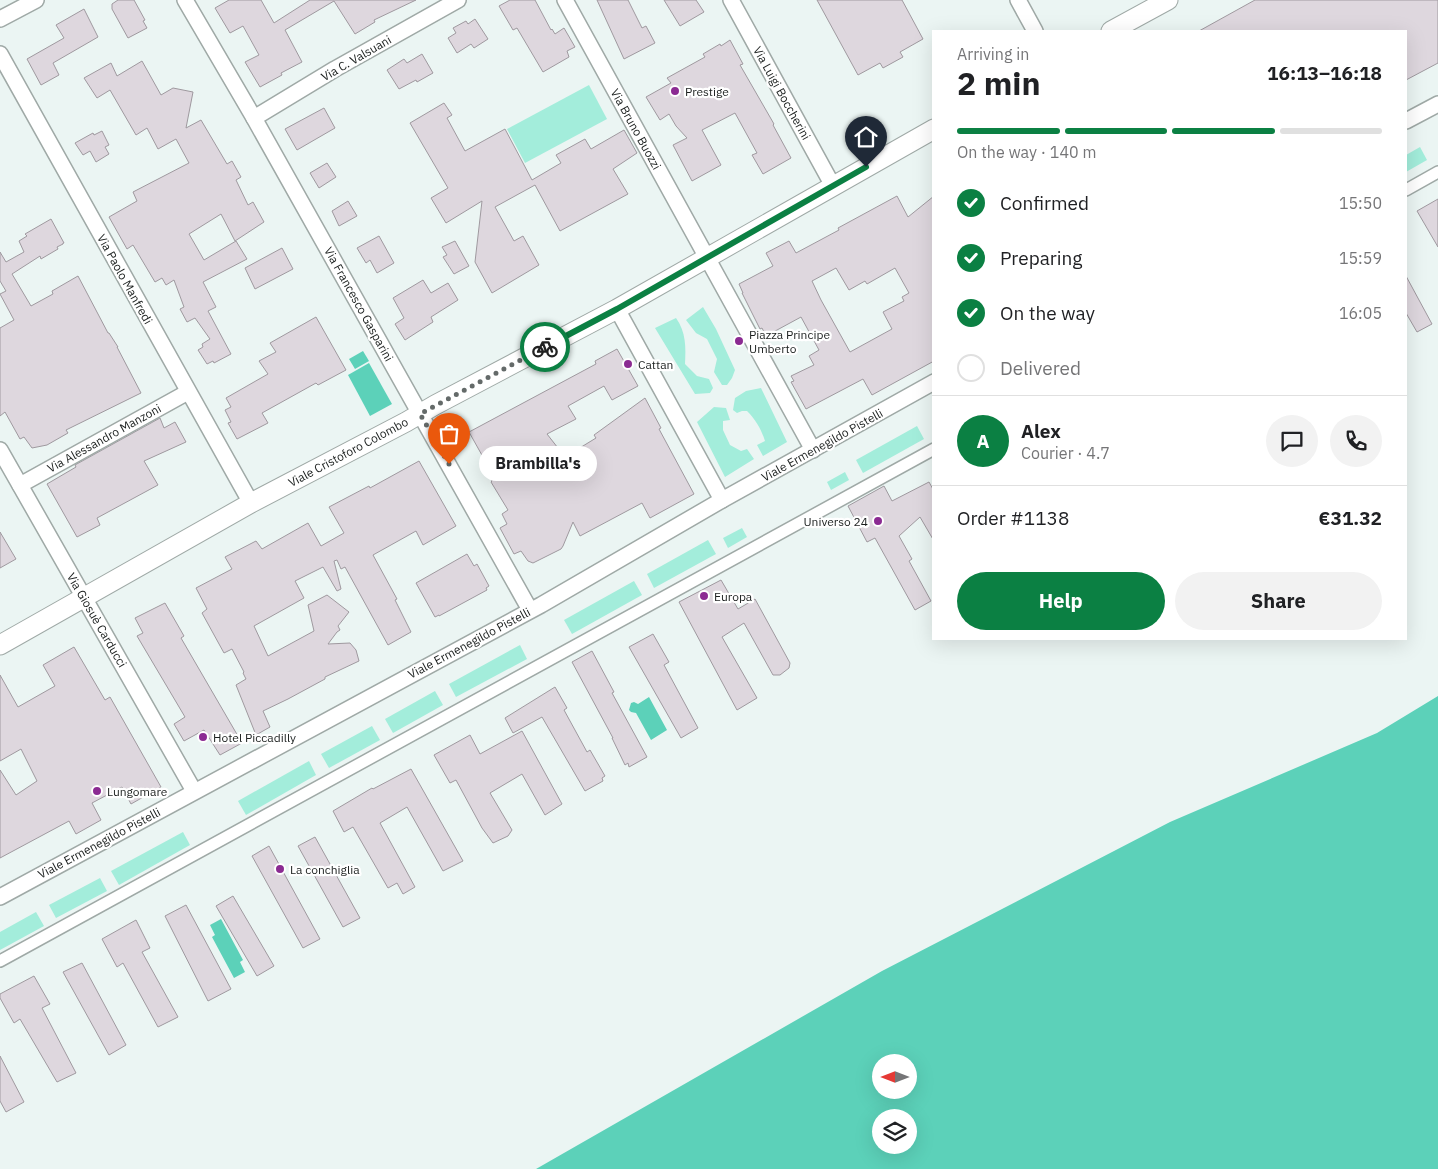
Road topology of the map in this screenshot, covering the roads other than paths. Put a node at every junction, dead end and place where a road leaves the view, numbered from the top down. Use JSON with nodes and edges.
{"nodes":[{"id":1,"x":36,"y":0,"type":"edge"},
{"id":2,"x":185,"y":0,"type":"edge"},
{"id":3,"x":458,"y":0,"type":"edge"},
{"id":4,"x":565,"y":0,"type":"edge"},
{"id":5,"x":731,"y":0,"type":"edge"},
{"id":6,"x":1018,"y":0,"type":"edge"},
{"id":7,"x":1168,"y":0,"type":"edge"},
{"id":8,"x":0,"y":20,"type":"edge"},
{"id":9,"x":1034,"y":30,"type":"edge"},
{"id":10,"x":1113,"y":30,"type":"edge"},
{"id":11,"x":0,"y":54,"type":"edge"},
{"id":12,"x":1438,"y":104,"type":"edge"},
{"id":13,"x":254,"y":118,"type":"junction"},
{"id":14,"x":1407,"y":121,"type":"edge"},
{"id":15,"x":932,"y":131,"type":"edge"},
{"id":16,"x":1438,"y":172,"type":"edge"},
{"id":17,"x":833,"y":186,"type":"junction"},
{"id":18,"x":1407,"y":189,"type":"edge"},
{"id":19,"x":707,"y":258,"type":"junction"},
{"id":20,"x":617,"y":309,"type":"junction"},
{"id":21,"x":932,"y":383,"type":"edge"},
{"id":22,"x":188,"y":392,"type":"junction"},
{"id":23,"x":420,"y":414,"type":"junction"},
{"id":24,"x":0,"y":450,"type":"edge"},
{"id":25,"x":813,"y":450,"type":"junction"},
{"id":26,"x":932,"y":450,"type":"edge"},
{"id":27,"x":20,"y":485,"type":"junction"},
{"id":28,"x":722,"y":500,"type":"junction"},
{"id":29,"x":251,"y":503,"type":"junction"},
{"id":30,"x":84,"y":598,"type":"junction"},
{"id":31,"x":530,"y":610,"type":"junction"},
{"id":32,"x":0,"y":645,"type":"edge"},
{"id":33,"x":194,"y":791,"type":"junction"},
{"id":34,"x":0,"y":897,"type":"edge"},
{"id":35,"x":0,"y":961,"type":"edge"}],
"edges":[{"from":1,"to":8,"type":"street"},
{"from":2,"to":13,"type":"street","name":"Via Francesco Gasparini"},
{"from":3,"to":13,"type":"street","name":"Via C. Valsuani"},
{"from":4,"to":19,"type":"street","name":"Via Bruno Buozzi"},
{"from":5,"to":17,"type":"street","name":"Via Luigi Boccherini"},
{"from":6,"to":9,"type":"street"},
{"from":7,"to":10,"type":"street"},
{"from":11,"to":22,"type":"street","name":"Via Paolo Manfredi"},
{"from":12,"to":14,"type":"street"},
{"from":13,"to":23,"type":"street","name":"Via Francesco Gasparini"},
{"from":15,"to":17,"type":"street","name":"Viale Cristoforo Colombo"},
{"from":16,"to":18,"type":"street"},
{"from":17,"to":19,"type":"street","name":"Viale Cristoforo Colombo"},
{"from":19,"to":20,"type":"street","name":"Viale Cristoforo Colombo"},
{"from":19,"to":25,"type":"street"},
{"from":20,"to":23,"type":"street","name":"Viale Cristoforo Colombo"},
{"from":20,"to":28,"type":"street"},
{"from":21,"to":25,"type":"street","name":"Viale Ermenegildo Pistelli"},
{"from":22,"to":27,"type":"street","name":"Via Alessandro Manzoni"},
{"from":22,"to":29,"type":"street","name":"Via Paolo Manfredi"},
{"from":23,"to":29,"type":"street","name":"Viale Cristoforo Colombo"},
{"from":23,"to":31,"type":"street","name":"Via Francesco Gasparini"},
{"from":24,"to":27,"type":"street","name":"Via Giosuè Carducci"},
{"from":25,"to":28,"type":"street","name":"Viale Ermenegildo Pistelli"},
{"from":26,"to":35,"type":"street"},
{"from":27,"to":30,"type":"street","name":"Via Giosuè Carducci"},
{"from":28,"to":31,"type":"street","name":"Viale Ermenegildo Pistelli"},
{"from":29,"to":30,"type":"street","name":"Viale Cristoforo Colombo"},
{"from":30,"to":32,"type":"street","name":"Viale Cristoforo Colombo"},
{"from":30,"to":33,"type":"street","name":"Via Giosuè Carducci"},
{"from":31,"to":33,"type":"street","name":"Viale Ermenegildo Pistelli"},
{"from":33,"to":34,"type":"street","name":"Viale Ermenegildo Pistelli"}]}
